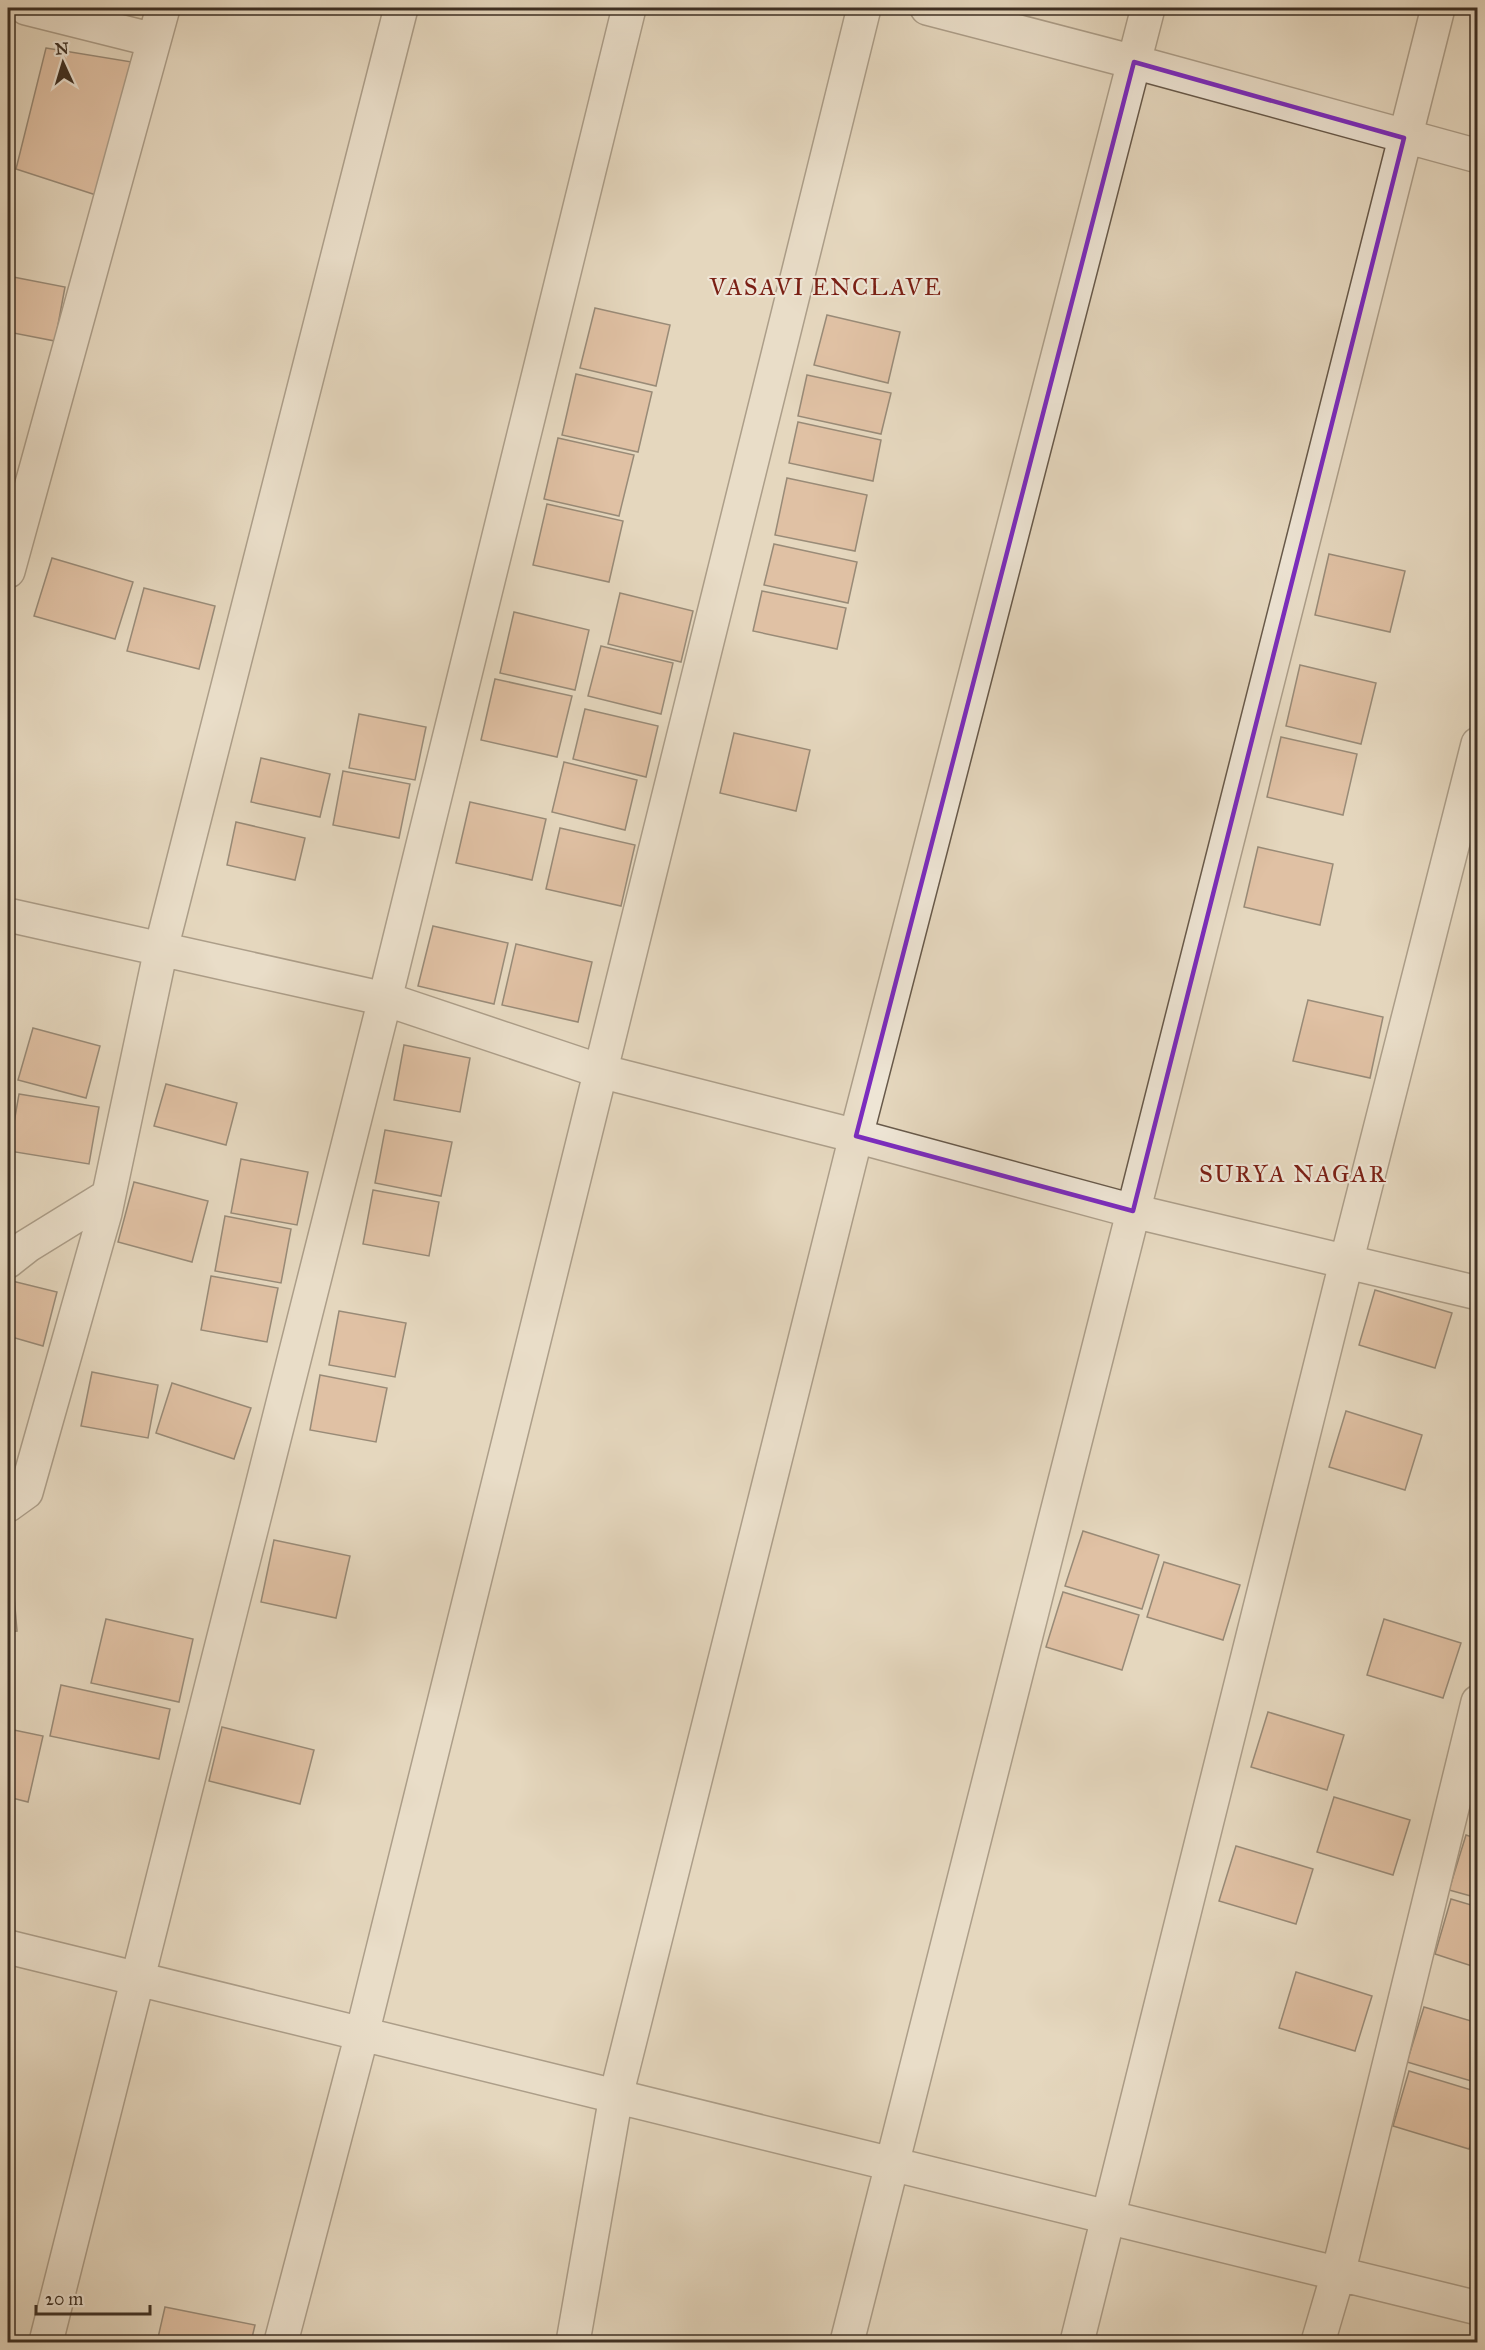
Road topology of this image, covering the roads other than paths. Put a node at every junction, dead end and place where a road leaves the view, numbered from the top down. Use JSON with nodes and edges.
{"nodes":[{"id":1,"x":26,"y":8,"type":"edge"},
{"id":2,"x":163,"y":8,"type":"edge"},
{"id":3,"x":401,"y":8,"type":"edge"},
{"id":4,"x":629,"y":8,"type":"edge"},
{"id":5,"x":864,"y":8,"type":"edge"},
{"id":6,"x":927,"y":8,"type":"edge"},
{"id":7,"x":1148,"y":8,"type":"edge"},
{"id":8,"x":1438,"y":8,"type":"edge"},
{"id":9,"x":154,"y":40,"type":"junction"},
{"id":10,"x":1134,"y":62,"type":"junction"},
{"id":11,"x":1404,"y":138,"type":"junction"},
{"id":12,"x":1478,"y":156,"type":"edge"},
{"id":13,"x":8,"y":571,"type":"edge"},
{"id":14,"x":1478,"y":744,"type":"edge"},
{"id":15,"x":8,"y":915,"type":"edge"},
{"id":16,"x":161,"y":949,"type":"junction"},
{"id":17,"x":385,"y":999,"type":"junction"},
{"id":18,"x":600,"y":1071,"type":"junction"},
{"id":19,"x":856,"y":1136,"type":"junction"},
{"id":20,"x":108,"y":1196,"type":"junction"},
{"id":21,"x":1133,"y":1211,"type":"junction"},
{"id":22,"x":8,"y":1261,"type":"edge"},
{"id":23,"x":1346,"y":1263,"type":"junction"},
{"id":24,"x":1478,"y":1293,"type":"edge"},
{"id":25,"x":8,"y":1505,"type":"edge"},
{"id":26,"x":1478,"y":1702,"type":"edge"},
{"id":27,"x":8,"y":1947,"type":"edge"},
{"id":28,"x":138,"y":1978,"type":"junction"},
{"id":29,"x":362,"y":2034,"type":"junction"},
{"id":30,"x":616,"y":2096,"type":"junction"},
{"id":31,"x":892,"y":2164,"type":"junction"},
{"id":32,"x":1108,"y":2218,"type":"junction"},
{"id":33,"x":1338,"y":2274,"type":"junction"},
{"id":34,"x":1478,"y":2308,"type":"edge"},
{"id":35,"x":47,"y":2338,"type":"dead end"},
{"id":36,"x":281,"y":2343,"type":"edge"},
{"id":37,"x":573,"y":2343,"type":"edge"},
{"id":38,"x":847,"y":2343,"type":"edge"},
{"id":39,"x":1077,"y":2343,"type":"edge"},
{"id":40,"x":1318,"y":2343,"type":"edge"}],
"edges":[{"from":1,"to":9,"type":"street"},
{"from":2,"to":9,"type":"street"},
{"from":3,"to":16,"type":"street"},
{"from":4,"to":17,"type":"street"},
{"from":5,"to":18,"type":"street"},
{"from":6,"to":10,"type":"street"},
{"from":7,"to":10,"type":"street"},
{"from":8,"to":11,"type":"street"},
{"from":9,"to":13,"type":"street"},
{"from":10,"to":11,"type":"street"},
{"from":10,"to":19,"type":"street"},
{"from":11,"to":12,"type":"street"},
{"from":11,"to":21,"type":"street"},
{"from":14,"to":23,"type":"street"},
{"from":15,"to":16,"type":"street"},
{"from":16,"to":17,"type":"street"},
{"from":16,"to":20,"type":"street"},
{"from":17,"to":18,"type":"street"},
{"from":17,"to":28,"type":"street"},
{"from":18,"to":19,"type":"street"},
{"from":18,"to":29,"type":"street"},
{"from":19,"to":21,"type":"street"},
{"from":19,"to":30,"type":"street"},
{"from":20,"to":22,"type":"street"},
{"from":20,"to":25,"type":"street"},
{"from":21,"to":23,"type":"street"},
{"from":21,"to":31,"type":"street"},
{"from":23,"to":24,"type":"street"},
{"from":23,"to":32,"type":"street"},
{"from":26,"to":33,"type":"street"},
{"from":27,"to":28,"type":"street"},
{"from":28,"to":29,"type":"street"},
{"from":28,"to":35,"type":"street"},
{"from":29,"to":30,"type":"street"},
{"from":29,"to":36,"type":"street"},
{"from":30,"to":31,"type":"street"},
{"from":30,"to":37,"type":"street"},
{"from":31,"to":32,"type":"street"},
{"from":31,"to":38,"type":"street"},
{"from":32,"to":33,"type":"street"},
{"from":32,"to":39,"type":"street"},
{"from":33,"to":34,"type":"street"},
{"from":33,"to":40,"type":"street"}]}
